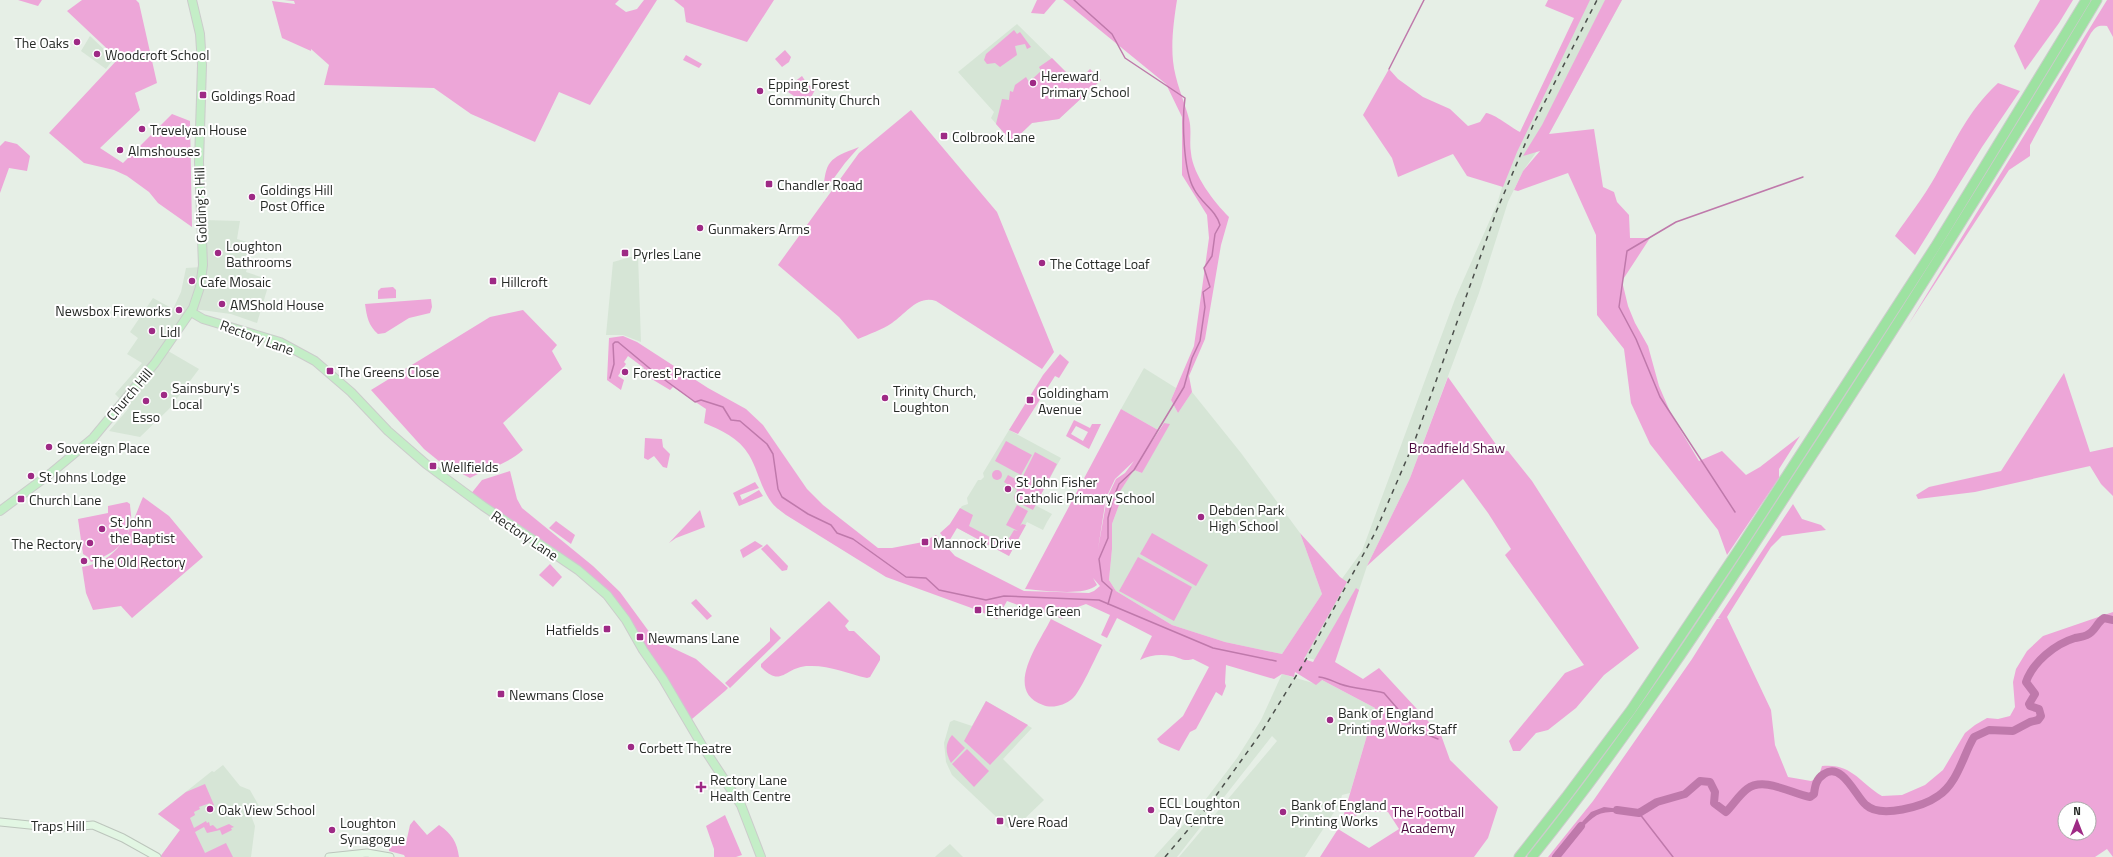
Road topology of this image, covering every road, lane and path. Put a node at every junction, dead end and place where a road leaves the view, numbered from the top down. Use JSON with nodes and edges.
{"nodes":[{"id":1,"x":192,"y":0,"type":"edge"},
{"id":2,"x":2086,"y":0,"type":"edge"},
{"id":3,"x":2097,"y":0,"type":"edge"},
{"id":4,"x":191,"y":312,"type":"junction"},
{"id":5,"x":0,"y":511,"type":"edge"},
{"id":6,"x":0,"y":822,"type":"edge"},
{"id":7,"x":157,"y":857,"type":"edge"},
{"id":8,"x":329,"y":857,"type":"edge"},
{"id":9,"x":390,"y":857,"type":"edge"},
{"id":10,"x":762,"y":857,"type":"edge"},
{"id":11,"x":1519,"y":857,"type":"edge"},
{"id":12,"x":1532,"y":857,"type":"edge"}],
"edges":[{"from":1,"to":4,"type":"main road","name":"Golding's Hill"},
{"from":2,"to":11,"type":"highway"},
{"from":3,"to":12,"type":"highway"},
{"from":4,"to":5,"type":"main road","name":"Church Hill"},
{"from":4,"to":10,"type":"main road","name":"Rectory Lane"},
{"from":6,"to":7,"type":"street","name":"Traps Hill"},
{"from":8,"to":9,"type":"street"}]}
